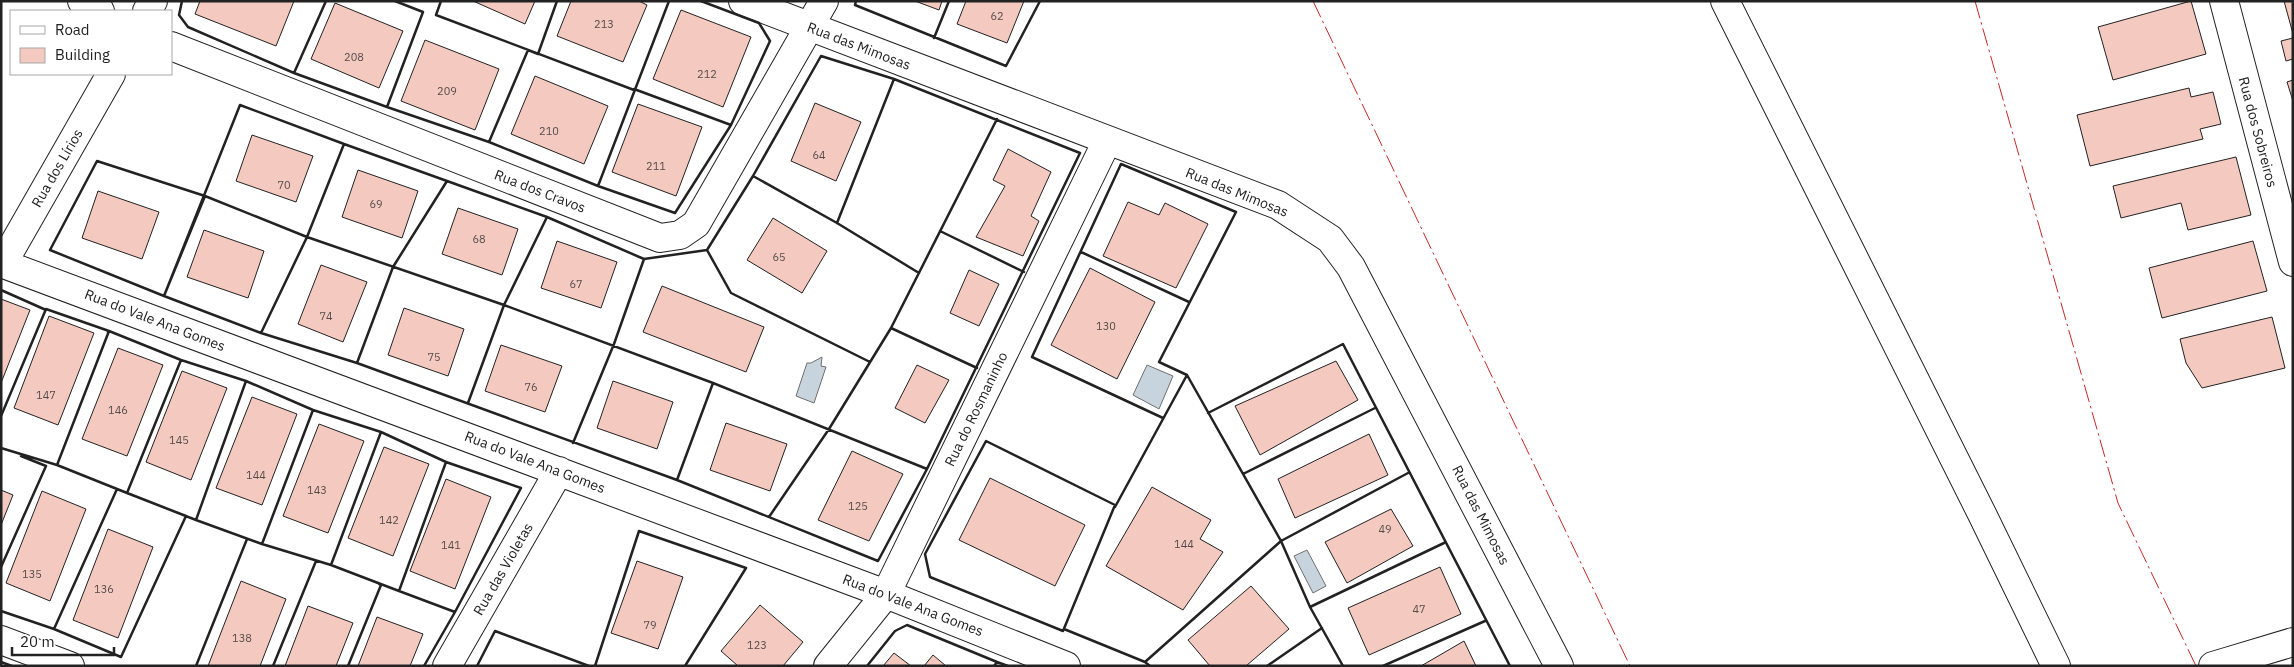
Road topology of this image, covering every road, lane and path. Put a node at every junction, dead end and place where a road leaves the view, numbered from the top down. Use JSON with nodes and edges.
{"nodes":[{"id":1,"x":82,"y":1,"type":"edge"},
{"id":2,"x":742,"y":1,"type":"edge"},
{"id":3,"x":824,"y":1,"type":"edge"},
{"id":4,"x":1724,"y":1,"type":"edge"},
{"id":5,"x":2224,"y":1,"type":"edge"},
{"id":6,"x":98,"y":10,"type":"edge"},
{"id":7,"x":810,"y":27,"type":"junction"},
{"id":8,"x":172,"y":46,"type":"edge"},
{"id":9,"x":110,"y":75,"type":"edge"},
{"id":10,"x":1107,"y":141,"type":"junction"},
{"id":11,"x":2293,"y":262,"type":"edge"},
{"id":12,"x":2,"y":263,"type":"edge"},
{"id":13,"x":559,"y":472,"type":"junction"},
{"id":14,"x":886,"y":594,"type":"junction"},
{"id":15,"x":1,"y":640,"type":"edge"},
{"id":16,"x":2293,"y":642,"type":"edge"},
{"id":17,"x":70,"y":666,"type":"edge"},
{"id":18,"x":447,"y":666,"type":"edge"},
{"id":19,"x":828,"y":666,"type":"edge"},
{"id":20,"x":1066,"y":666,"type":"edge"},
{"id":21,"x":1559,"y":666,"type":"edge"},
{"id":22,"x":2056,"y":666,"type":"edge"},
{"id":23,"x":2212,"y":666,"type":"edge"}],
"edges":[{"from":1,"to":6,"type":"main road"},
{"from":2,"to":7,"type":"main road","name":"Rua das Mimosas"},
{"from":3,"to":7,"type":"main road","name":"Rua dos Cravos"},
{"from":4,"to":22,"type":"main road"},
{"from":5,"to":11,"type":"main road","name":"Rua dos Sobreiros"},
{"from":7,"to":8,"type":"main road","name":"Rua dos Cravos"},
{"from":7,"to":10,"type":"main road","name":"Rua das Mimosas"},
{"from":9,"to":12,"type":"main road","name":"Rua dos Lírios"},
{"from":10,"to":14,"type":"main road","name":"Rua do Rosmaninho"},
{"from":10,"to":21,"type":"main road","name":"Rua das Mimosas"},
{"from":12,"to":13,"type":"main road","name":"Rua do Vale Ana Gomes"},
{"from":13,"to":14,"type":"main road","name":"Rua do Vale Ana Gomes"},
{"from":13,"to":18,"type":"main road","name":"Rua das Violetas"},
{"from":14,"to":19,"type":"main road","name":"Rua do Rosmaninho"},
{"from":14,"to":20,"type":"main road","name":"Rua do Vale Ana Gomes"},
{"from":15,"to":17,"type":"main road"},
{"from":16,"to":23,"type":"main road"}]}
